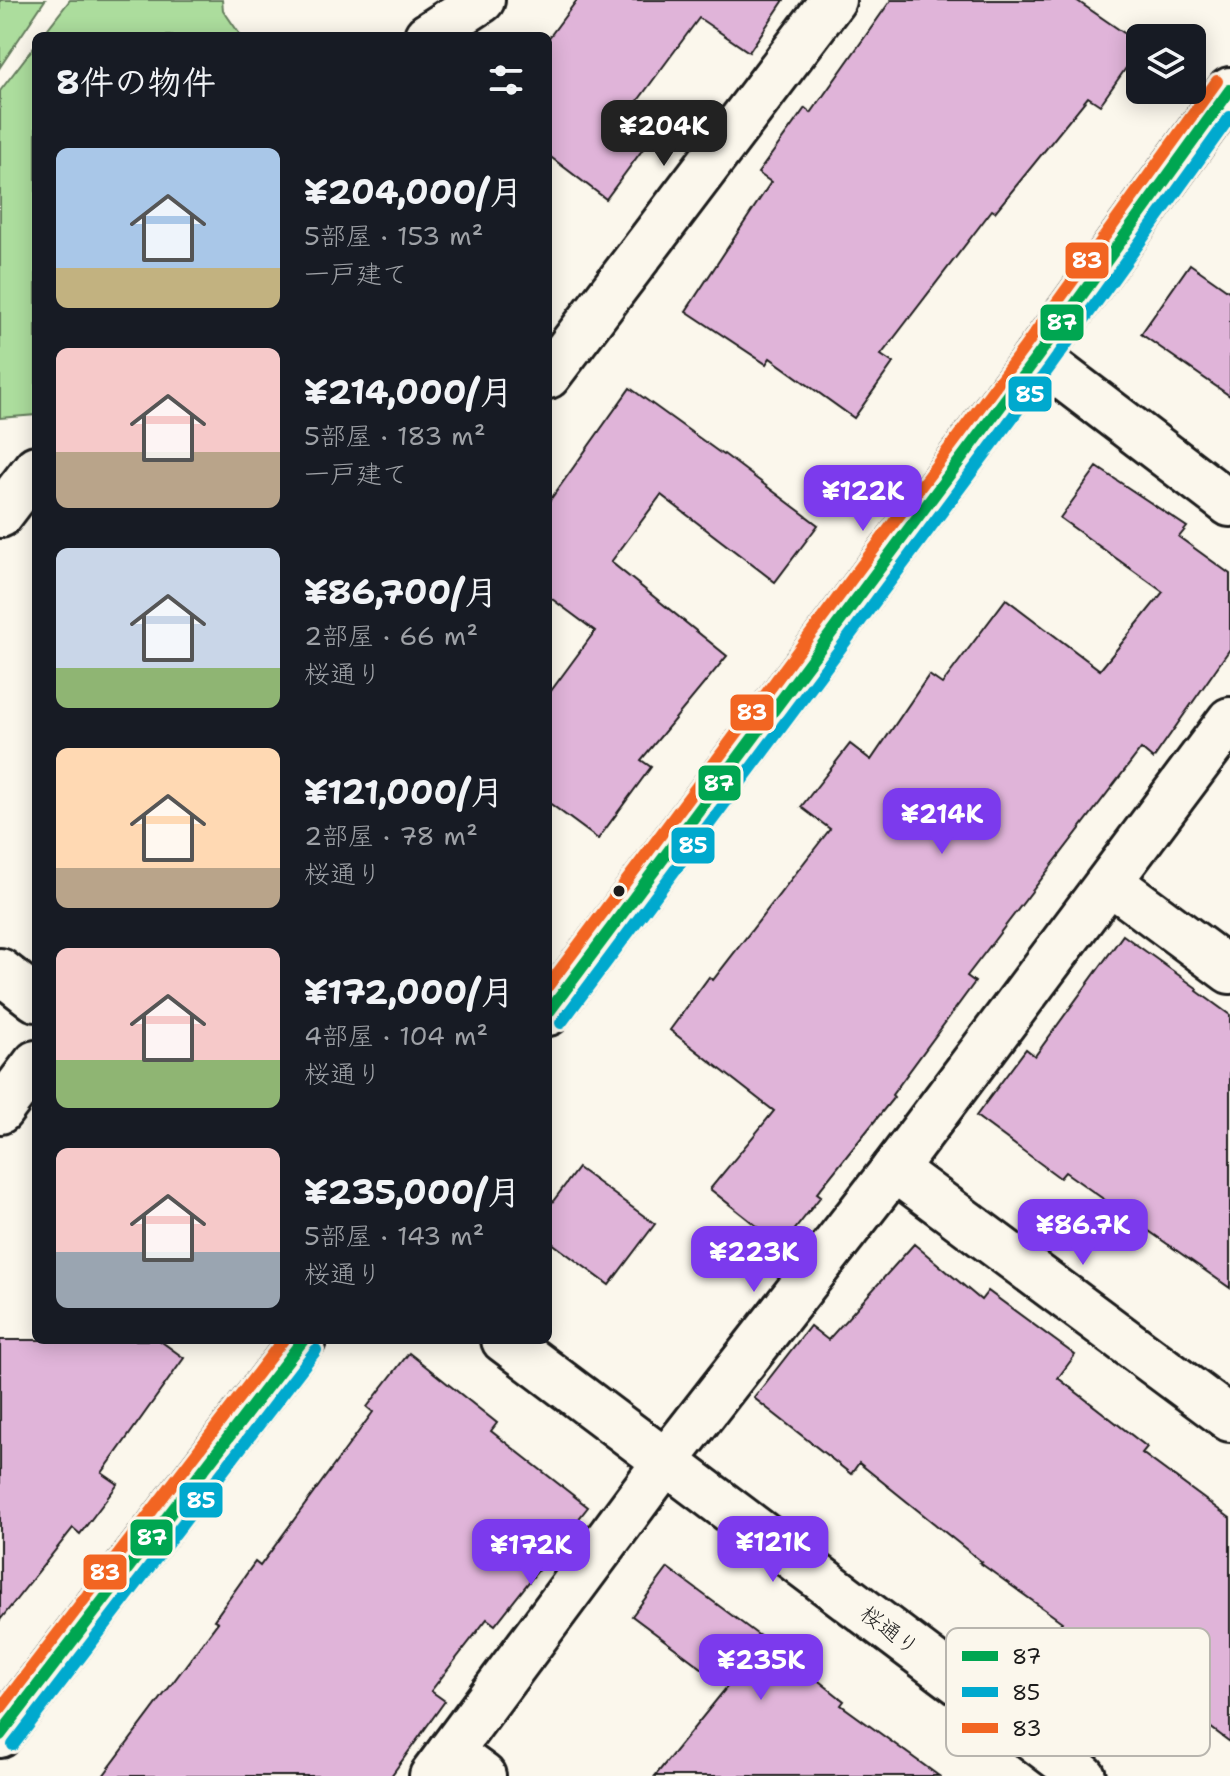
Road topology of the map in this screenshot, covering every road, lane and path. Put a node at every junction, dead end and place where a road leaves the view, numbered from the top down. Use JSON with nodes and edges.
{"nodes":[{"id":1,"x":482,"y":0,"type":"edge"},
{"id":2,"x":833,"y":0,"type":"edge"},
{"id":3,"x":433,"y":32,"type":"edge"},
{"id":4,"x":1230,"y":90,"type":"edge"},
{"id":5,"x":1037,"y":357,"type":"junction"},
{"id":6,"x":552,"y":371,"type":"edge"},
{"id":7,"x":21,"y":469,"type":"edge"},
{"id":8,"x":1230,"y":504,"type":"edge"},
{"id":9,"x":0,"y":515,"type":"edge"},
{"id":10,"x":1230,"y":720,"type":"edge"},
{"id":11,"x":1110,"y":882,"type":"junction"},
{"id":12,"x":0,"y":971,"type":"edge"},
{"id":13,"x":1230,"y":971,"type":"edge"},
{"id":14,"x":32,"y":996,"type":"edge"},
{"id":15,"x":552,"y":1008,"type":"edge"},
{"id":16,"x":32,"y":1068,"type":"edge"},
{"id":17,"x":0,"y":1111,"type":"edge"},
{"id":18,"x":894,"y":1169,"type":"junction"},
{"id":19,"x":300,"y":1344,"type":"edge"},
{"id":20,"x":509,"y":1344,"type":"edge"},
{"id":21,"x":1230,"y":1419,"type":"edge"},
{"id":22,"x":666,"y":1461,"type":"junction"},
{"id":23,"x":946,"y":1673,"type":"edge"},
{"id":24,"x":0,"y":1735,"type":"edge"},
{"id":25,"x":1057,"y":1756,"type":"edge"},
{"id":26,"x":455,"y":1768,"type":"edge"},
{"id":27,"x":1083,"y":1776,"type":"edge"}],
"edges":[{"from":1,"to":3,"type":"street"},
{"from":2,"to":6,"type":"street"},
{"from":4,"to":5,"type":"street"},
{"from":5,"to":8,"type":"street"},
{"from":5,"to":15,"type":"street"},
{"from":7,"to":9,"type":"street"},
{"from":10,"to":11,"type":"street"},
{"from":11,"to":13,"type":"street"},
{"from":11,"to":18,"type":"street"},
{"from":12,"to":14,"type":"street"},
{"from":16,"to":17,"type":"street"},
{"from":18,"to":21,"type":"street"},
{"from":18,"to":22,"type":"street"},
{"from":19,"to":24,"type":"street"},
{"from":20,"to":22,"type":"street","name":"桜通り"},
{"from":22,"to":23,"type":"street","name":"桜通り"},
{"from":22,"to":26,"type":"street"},
{"from":25,"to":27,"type":"street","name":"桜通り"}]}
